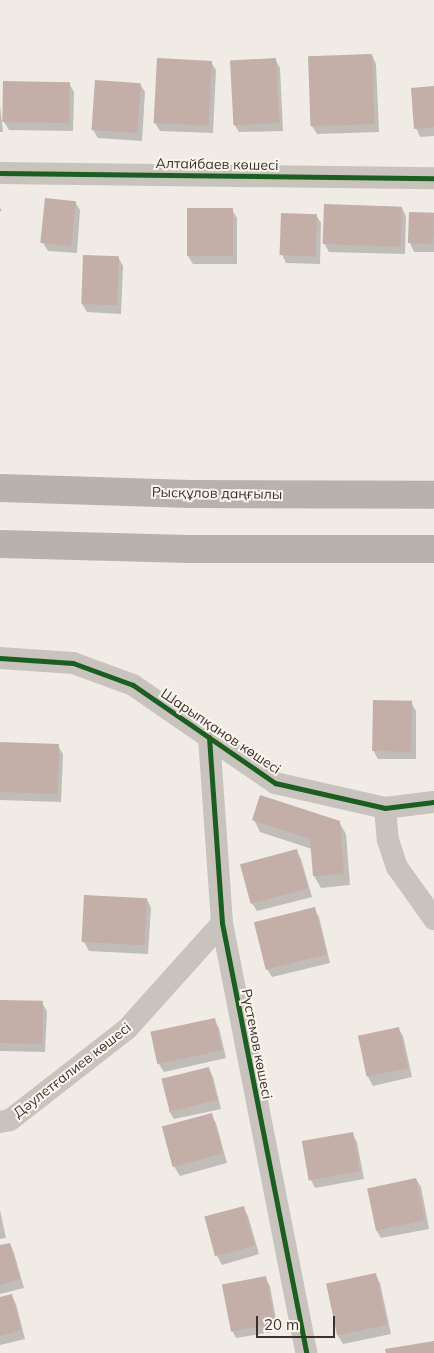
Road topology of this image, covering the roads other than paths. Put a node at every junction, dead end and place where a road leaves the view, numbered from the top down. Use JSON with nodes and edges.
{"nodes":[{"id":1,"x":0,"y":172,"type":"edge"},
{"id":2,"x":434,"y":178,"type":"edge"},
{"id":3,"x":0,"y":488,"type":"edge"},
{"id":4,"x":434,"y":495,"type":"edge"},
{"id":5,"x":0,"y":544,"type":"edge"},
{"id":6,"x":434,"y":549,"type":"edge"},
{"id":7,"x":0,"y":658,"type":"edge"},
{"id":8,"x":209,"y":737,"type":"junction"},
{"id":9,"x":434,"y":802,"type":"edge"},
{"id":10,"x":385,"y":808,"type":"junction"},
{"id":11,"x":434,"y":919,"type":"edge"},
{"id":12,"x":222,"y":923,"type":"junction"},
{"id":13,"x":0,"y":1122,"type":"edge"},
{"id":14,"x":306,"y":1353,"type":"edge"}],
"edges":[{"from":1,"to":2,"type":"street","name":"Алтайбаев көшесі"},
{"from":3,"to":4,"type":"main road","name":"Рысқұлов даңғылы"},
{"from":5,"to":6,"type":"main road"},
{"from":7,"to":8,"type":"street","name":"Шарыпқанов көшесі"},
{"from":8,"to":10,"type":"street","name":"Шарыпқанов көшесі"},
{"from":8,"to":12,"type":"street","name":"Рүстемов көшесі"},
{"from":9,"to":10,"type":"street","name":"Шарыпқанов көшесі"},
{"from":10,"to":11,"type":"street"},
{"from":12,"to":13,"type":"street","name":"Дәулетғалиев көшесі"},
{"from":12,"to":14,"type":"street","name":"Рүстемов көшесі"}]}
